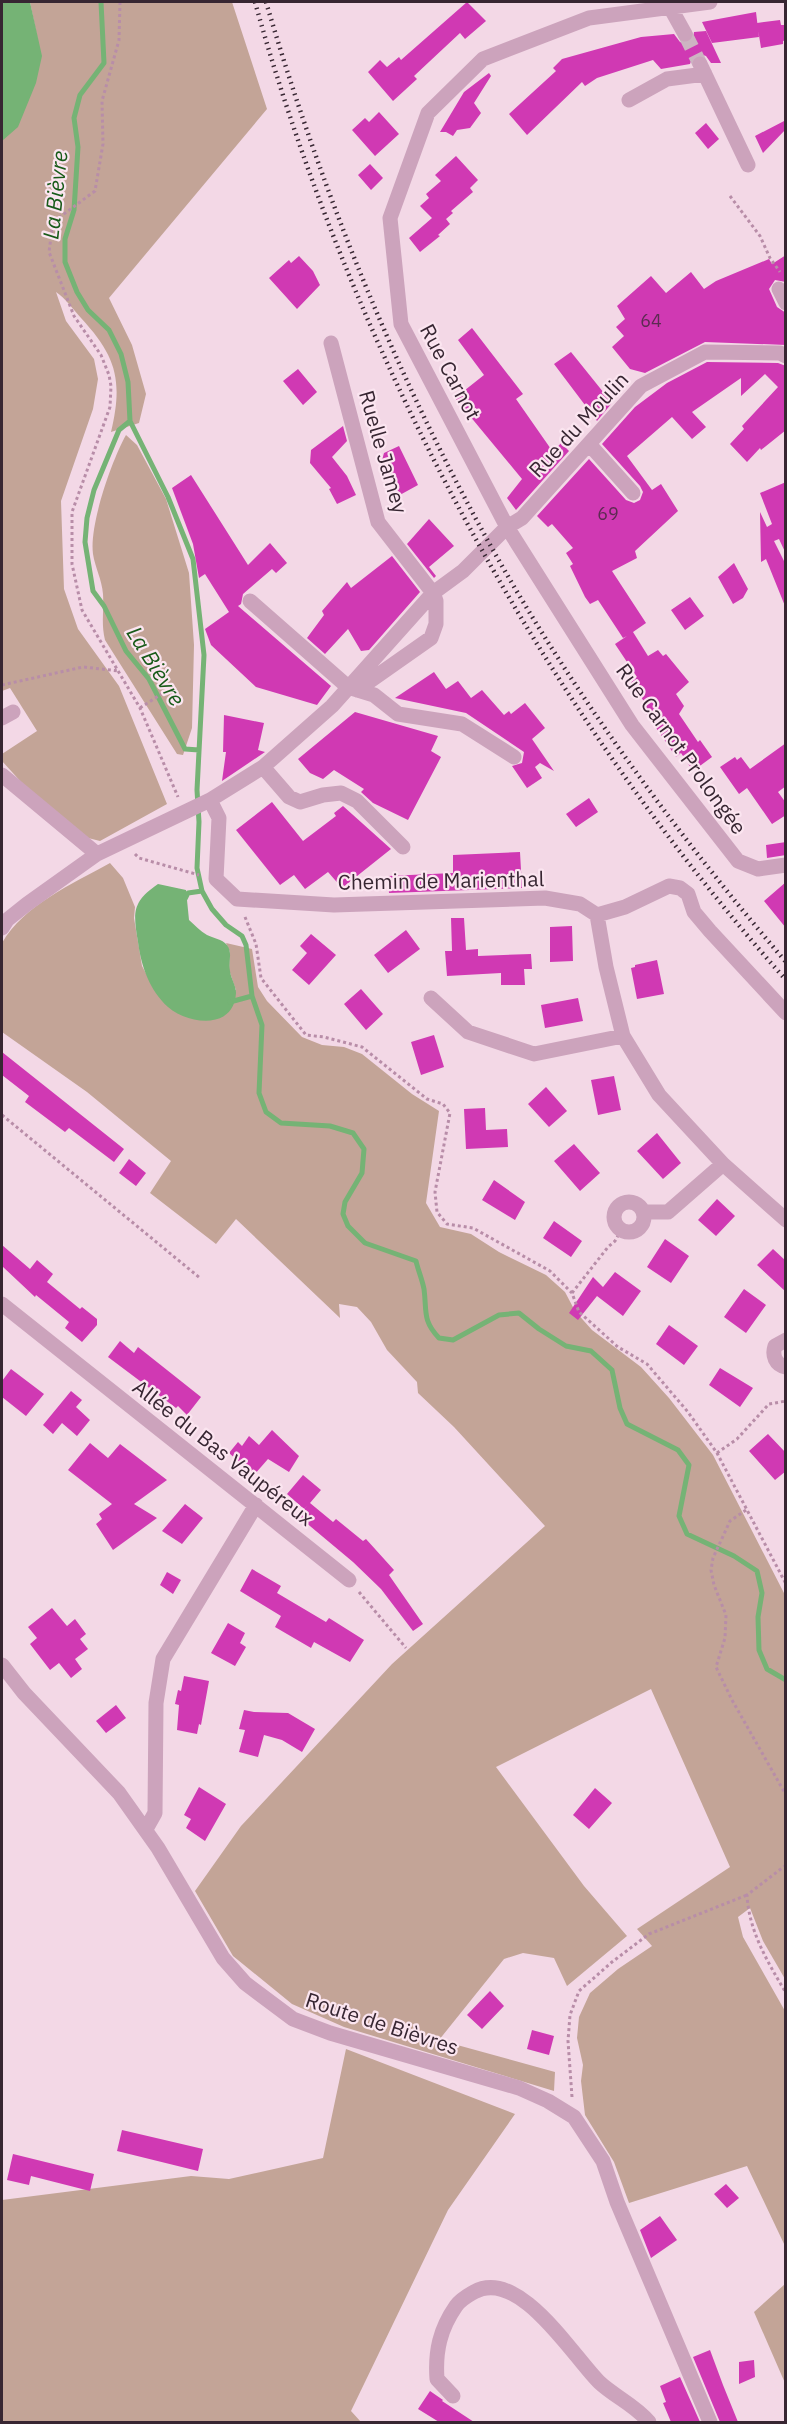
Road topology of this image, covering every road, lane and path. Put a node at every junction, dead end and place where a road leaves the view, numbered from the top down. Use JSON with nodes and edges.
{"nodes":[{"id":1,"x":120,"y":2,"type":"edge"},
{"id":2,"x":710,"y":2,"type":"edge"},
{"id":3,"x":670,"y":7,"type":"junction"},
{"id":4,"x":685,"y":34,"type":"tunnel mouth"},
{"id":5,"x":629,"y":100,"type":"dead end"},
{"id":6,"x":748,"y":165,"type":"dead end"},
{"id":7,"x":730,"y":196,"type":"dead end"},
{"id":8,"x":782,"y":296,"type":"edge"},
{"id":9,"x":331,"y":344,"type":"dead end"},
{"id":10,"x":786,"y":356,"type":"edge"},
{"id":11,"x":589,"y":444,"type":"junction"},
{"id":12,"x":633,"y":493,"type":"dead end"},
{"id":13,"x":507,"y":527,"type":"junction"},
{"id":14,"x":433,"y":593,"type":"junction"},
{"id":15,"x":250,"y":601,"type":"dead end"},
{"id":16,"x":119,"y":671,"type":"junction"},
{"id":17,"x":2,"y":686,"type":"edge"},
{"id":18,"x":172,"y":687,"type":"dead end"},
{"id":19,"x":353,"y":688,"type":"junction"},
{"id":20,"x":140,"y":708,"type":"junction"},
{"id":21,"x":514,"y":757,"type":"dead end"},
{"id":22,"x":263,"y":767,"type":"junction"},
{"id":23,"x":2,"y":775,"type":"edge"},
{"id":24,"x":210,"y":800,"type":"junction"},
{"id":25,"x":184,"y":812,"type":"junction"},
{"id":26,"x":125,"y":840,"type":"junction"},
{"id":27,"x":403,"y":847,"type":"dead end"},
{"id":28,"x":97,"y":854,"type":"junction"},
{"id":29,"x":786,"y":865,"type":"edge"},
{"id":30,"x":205,"y":876,"type":"dead end"},
{"id":31,"x":237,"y":899,"type":"junction"},
{"id":32,"x":597,"y":915,"type":"junction"},
{"id":33,"x":2,"y":928,"type":"edge"},
{"id":34,"x":431,"y":998,"type":"dead end"},
{"id":35,"x":786,"y":1013,"type":"edge"},
{"id":36,"x":623,"y":1036,"type":"junction"},
{"id":37,"x":2,"y":1115,"type":"edge"},
{"id":38,"x":723,"y":1164,"type":"junction"},
{"id":39,"x":643,"y":1212,"type":"junction"},
{"id":40,"x":786,"y":1220,"type":"edge"},
{"id":41,"x":621,"y":1230,"type":"junction"},
{"id":42,"x":200,"y":1278,"type":"dead end"},
{"id":43,"x":572,"y":1293,"type":"junction"},
{"id":44,"x":2,"y":1304,"type":"edge"},
{"id":45,"x":786,"y":1340,"type":"edge"},
{"id":46,"x":786,"y":1367,"type":"edge"},
{"id":47,"x":786,"y":1401,"type":"edge"},
{"id":48,"x":717,"y":1453,"type":"junction"},
{"id":49,"x":256,"y":1505,"type":"junction"},
{"id":50,"x":746,"y":1510,"type":"junction"},
{"id":51,"x":349,"y":1580,"type":"joint"},
{"id":52,"x":786,"y":1584,"type":"edge"},
{"id":53,"x":406,"y":1648,"type":"dead end"},
{"id":54,"x":2,"y":1665,"type":"edge"},
{"id":55,"x":786,"y":1796,"type":"edge"},
{"id":56,"x":146,"y":1829,"type":"junction"},
{"id":57,"x":786,"y":1864,"type":"edge"},
{"id":58,"x":747,"y":1894,"type":"junction"},
{"id":59,"x":786,"y":1993,"type":"edge"},
{"id":60,"x":574,"y":2117,"type":"junction"},
{"id":61,"x":453,"y":2396,"type":"dead end"},
{"id":62,"x":648,"y":2422,"type":"edge"},
{"id":63,"x":710,"y":2422,"type":"edge"}],
"edges":[{"from":1,"to":16,"type":"path"},
{"from":2,"to":3,"type":"street","name":"Rue Carnot"},
{"from":3,"to":4,"type":"street"},
{"from":3,"to":13,"type":"street","name":"Rue Carnot"},
{"from":5,"to":6,"type":"street"},
{"from":7,"to":8,"type":"path"},
{"from":9,"to":14,"type":"street","name":"Ruelle Jamey"},
{"from":10,"to":11,"type":"street","name":"Rue du Moulin"},
{"from":11,"to":12,"type":"street"},
{"from":11,"to":13,"type":"street","name":"Rue du Moulin"},
{"from":13,"to":14,"type":"street","name":"Rue du Moulin"},
{"from":13,"to":29,"type":"street","name":"Rue Carnot Prolongée"},
{"from":14,"to":19,"type":"street","name":"Rue du Moulin"},
{"from":14,"to":19,"type":"street","name":"Rue du Moulin"},
{"from":15,"to":19,"type":"street"},
{"from":16,"to":17,"type":"path"},
{"from":16,"to":20,"type":"path"},
{"from":18,"to":20,"type":"path"},
{"from":19,"to":21,"type":"street"},
{"from":19,"to":22,"type":"street","name":"Rue du Moulin"},
{"from":20,"to":25,"type":"path"},
{"from":22,"to":24,"type":"street","name":"Rue du Moulin"},
{"from":22,"to":27,"type":"street"},
{"from":23,"to":28,"type":"street"},
{"from":24,"to":25,"type":"street","name":"Rue du Moulin"},
{"from":24,"to":31,"type":"street"},
{"from":25,"to":26,"type":"street","name":"Rue du Moulin"},
{"from":26,"to":28,"type":"street","name":"Rue du Moulin"},
{"from":26,"to":30,"type":"path"},
{"from":28,"to":33,"type":"street","name":"Rue du Moulin"},
{"from":31,"to":32,"type":"street","name":"Chemin de Marienthal"},
{"from":31,"to":43,"type":"path"},
{"from":32,"to":35,"type":"street"},
{"from":32,"to":36,"type":"street"},
{"from":34,"to":36,"type":"street"},
{"from":36,"to":38,"type":"street"},
{"from":37,"to":42,"type":"path"},
{"from":38,"to":39,"type":"street"},
{"from":38,"to":40,"type":"street"},
{"from":39,"to":41,"type":"street"},
{"from":39,"to":41,"type":"street"},
{"from":41,"to":43,"type":"path"},
{"from":43,"to":48,"type":"path"},
{"from":44,"to":49,"type":"street","name":"Allée du Bas Vaupéreux"},
{"from":45,"to":46,"type":"street"},
{"from":47,"to":48,"type":"path"},
{"from":48,"to":50,"type":"path"},
{"from":49,"to":51,"type":"street","name":"Allée du Bas Vaupéreux"},
{"from":49,"to":56,"type":"street"},
{"from":50,"to":52,"type":"path"},
{"from":50,"to":55,"type":"path"},
{"from":51,"to":53,"type":"path"},
{"from":54,"to":56,"type":"street","name":"Route de Bièvres"},
{"from":56,"to":60,"type":"street","name":"Route de Bièvres"},
{"from":57,"to":58,"type":"path"},
{"from":58,"to":59,"type":"path"},
{"from":58,"to":60,"type":"path"},
{"from":60,"to":63,"type":"street","name":"Route de Bièvres"},
{"from":61,"to":62,"type":"street"}]}
